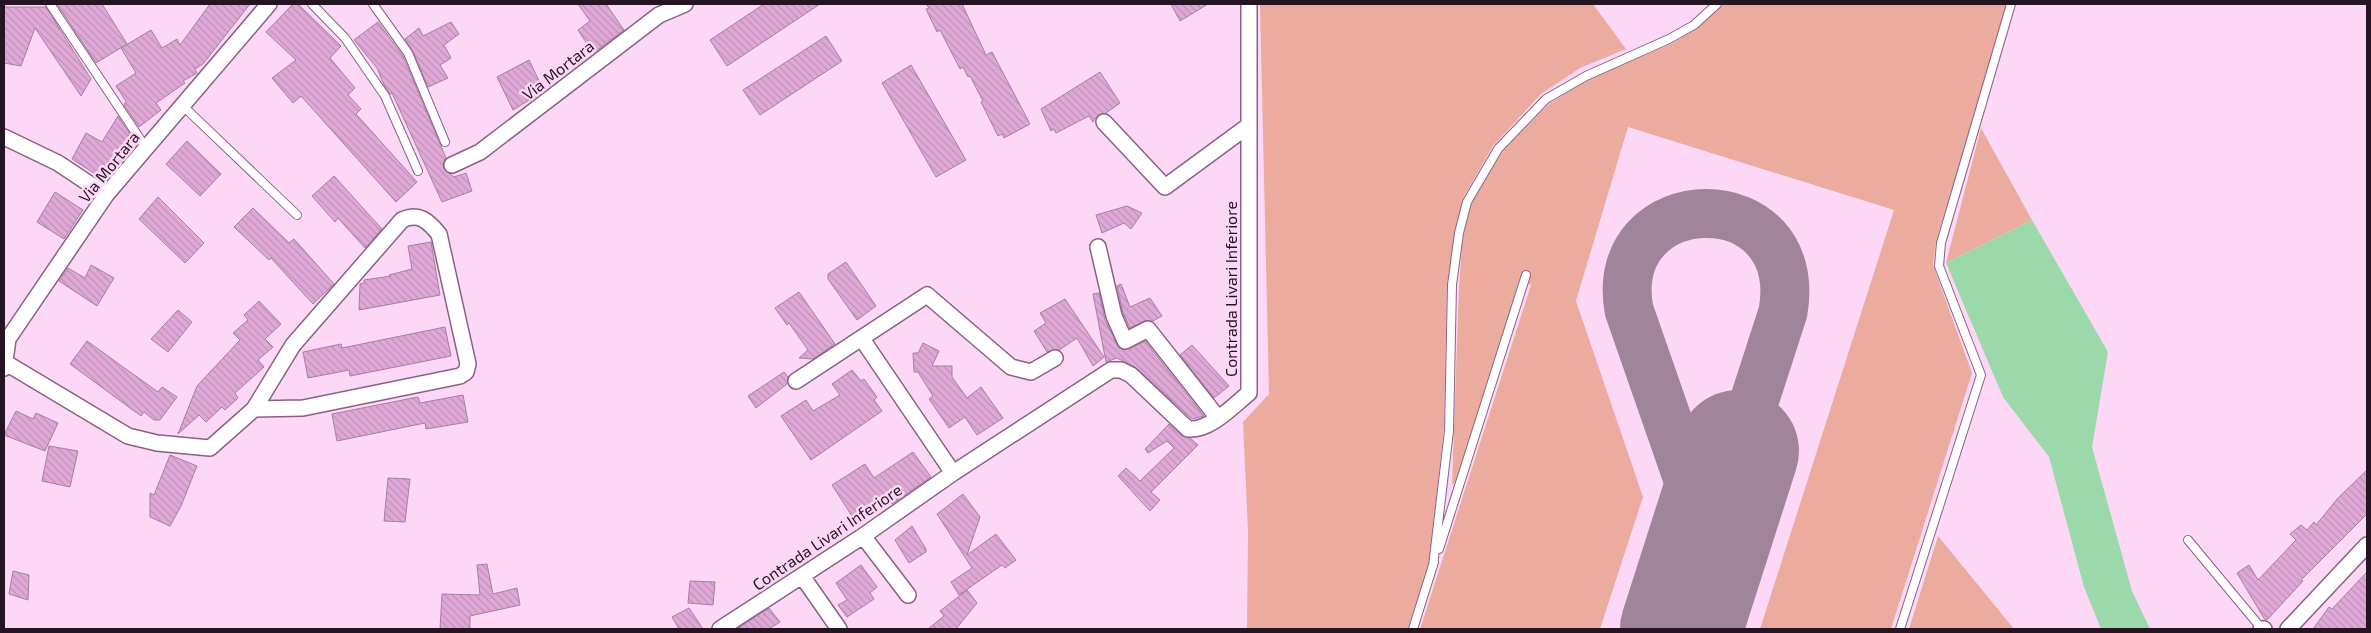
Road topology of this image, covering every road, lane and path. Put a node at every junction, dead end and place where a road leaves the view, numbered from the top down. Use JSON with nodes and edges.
{"nodes":[{"id":1,"x":50,"y":4,"type":"edge"},
{"id":2,"x":312,"y":4,"type":"edge"},
{"id":3,"x":373,"y":4,"type":"edge"},
{"id":4,"x":685,"y":4,"type":"edge"},
{"id":5,"x":1249,"y":4,"type":"edge"},
{"id":6,"x":1717,"y":4,"type":"edge"},
{"id":7,"x":2011,"y":4,"type":"edge"},
{"id":8,"x":266,"y":5,"type":"edge"},
{"id":9,"x":655,"y":9,"type":"edge"},
{"id":10,"x":182,"y":105,"type":"junction"},
{"id":11,"x":1104,"y":122,"type":"dead end"},
{"id":12,"x":1248,"y":126,"type":"junction"},
{"id":13,"x":4,"y":137,"type":"edge"},
{"id":14,"x":446,"y":142,"type":"dead end"},
{"id":15,"x":146,"y":148,"type":"junction"},
{"id":16,"x":452,"y":165,"type":"dead end"},
{"id":17,"x":418,"y":171,"type":"dead end"},
{"id":18,"x":106,"y":195,"type":"junction"},
{"id":19,"x":297,"y":215,"type":"dead end"},
{"id":20,"x":1098,"y":247,"type":"dead end"},
{"id":21,"x":1526,"y":275,"type":"dead end"},
{"id":22,"x":862,"y":339,"type":"junction"},
{"id":23,"x":1055,"y":358,"type":"dead end"},
{"id":24,"x":5,"y":365,"type":"edge"},
{"id":25,"x":796,"y":381,"type":"dead end"},
{"id":26,"x":254,"y":410,"type":"junction"},
{"id":27,"x":1218,"y":418,"type":"junction"},
{"id":28,"x":953,"y":473,"type":"junction"},
{"id":29,"x":863,"y":536,"type":"junction"},
{"id":30,"x":2188,"y":540,"type":"dead end"},
{"id":31,"x":2367,"y":545,"type":"edge"},
{"id":32,"x":1433,"y":566,"type":"junction"},
{"id":33,"x":802,"y":576,"type":"junction"},
{"id":34,"x":908,"y":595,"type":"dead end"},
{"id":35,"x":725,"y":628,"type":"edge"},
{"id":36,"x":839,"y":629,"type":"edge"},
{"id":37,"x":1413,"y":629,"type":"edge"},
{"id":38,"x":1900,"y":629,"type":"edge"},
{"id":39,"x":2262,"y":629,"type":"edge"},
{"id":40,"x":2288,"y":629,"type":"edge"}],
"edges":[{"from":1,"to":15,"type":"lane"},
{"from":2,"to":17,"type":"lane"},
{"from":3,"to":14,"type":"lane"},
{"from":4,"to":9,"type":"street","name":"Via Mortara"},
{"from":5,"to":12,"type":"street","name":"Contrada Livari Inferiore"},
{"from":6,"to":32,"type":"lane"},
{"from":7,"to":38,"type":"lane"},
{"from":8,"to":10,"type":"street","name":"Via Mortara"},
{"from":9,"to":16,"type":"street","name":"Via Mortara"},
{"from":10,"to":15,"type":"street","name":"Via Mortara"},
{"from":10,"to":19,"type":"lane"},
{"from":11,"to":12,"type":"street"},
{"from":12,"to":27,"type":"street","name":"Contrada Livari Inferiore"},
{"from":13,"to":18,"type":"street"},
{"from":15,"to":18,"type":"street","name":"Via Mortara"},
{"from":18,"to":24,"type":"street","name":"Via Mortara"},
{"from":20,"to":27,"type":"street"},
{"from":21,"to":32,"type":"lane"},
{"from":22,"to":23,"type":"street"},
{"from":22,"to":25,"type":"street"},
{"from":22,"to":28,"type":"street"},
{"from":24,"to":26,"type":"street"},
{"from":26,"to":26,"type":"street"},
{"from":27,"to":28,"type":"street","name":"Contrada Livari Inferiore"},
{"from":28,"to":29,"type":"street","name":"Contrada Livari Inferiore"},
{"from":29,"to":33,"type":"street","name":"Contrada Livari Inferiore"},
{"from":29,"to":34,"type":"street"},
{"from":30,"to":39,"type":"lane"},
{"from":31,"to":40,"type":"street"},
{"from":32,"to":37,"type":"lane"},
{"from":33,"to":35,"type":"street","name":"Contrada Livari Inferiore"},
{"from":33,"to":36,"type":"street"}]}
